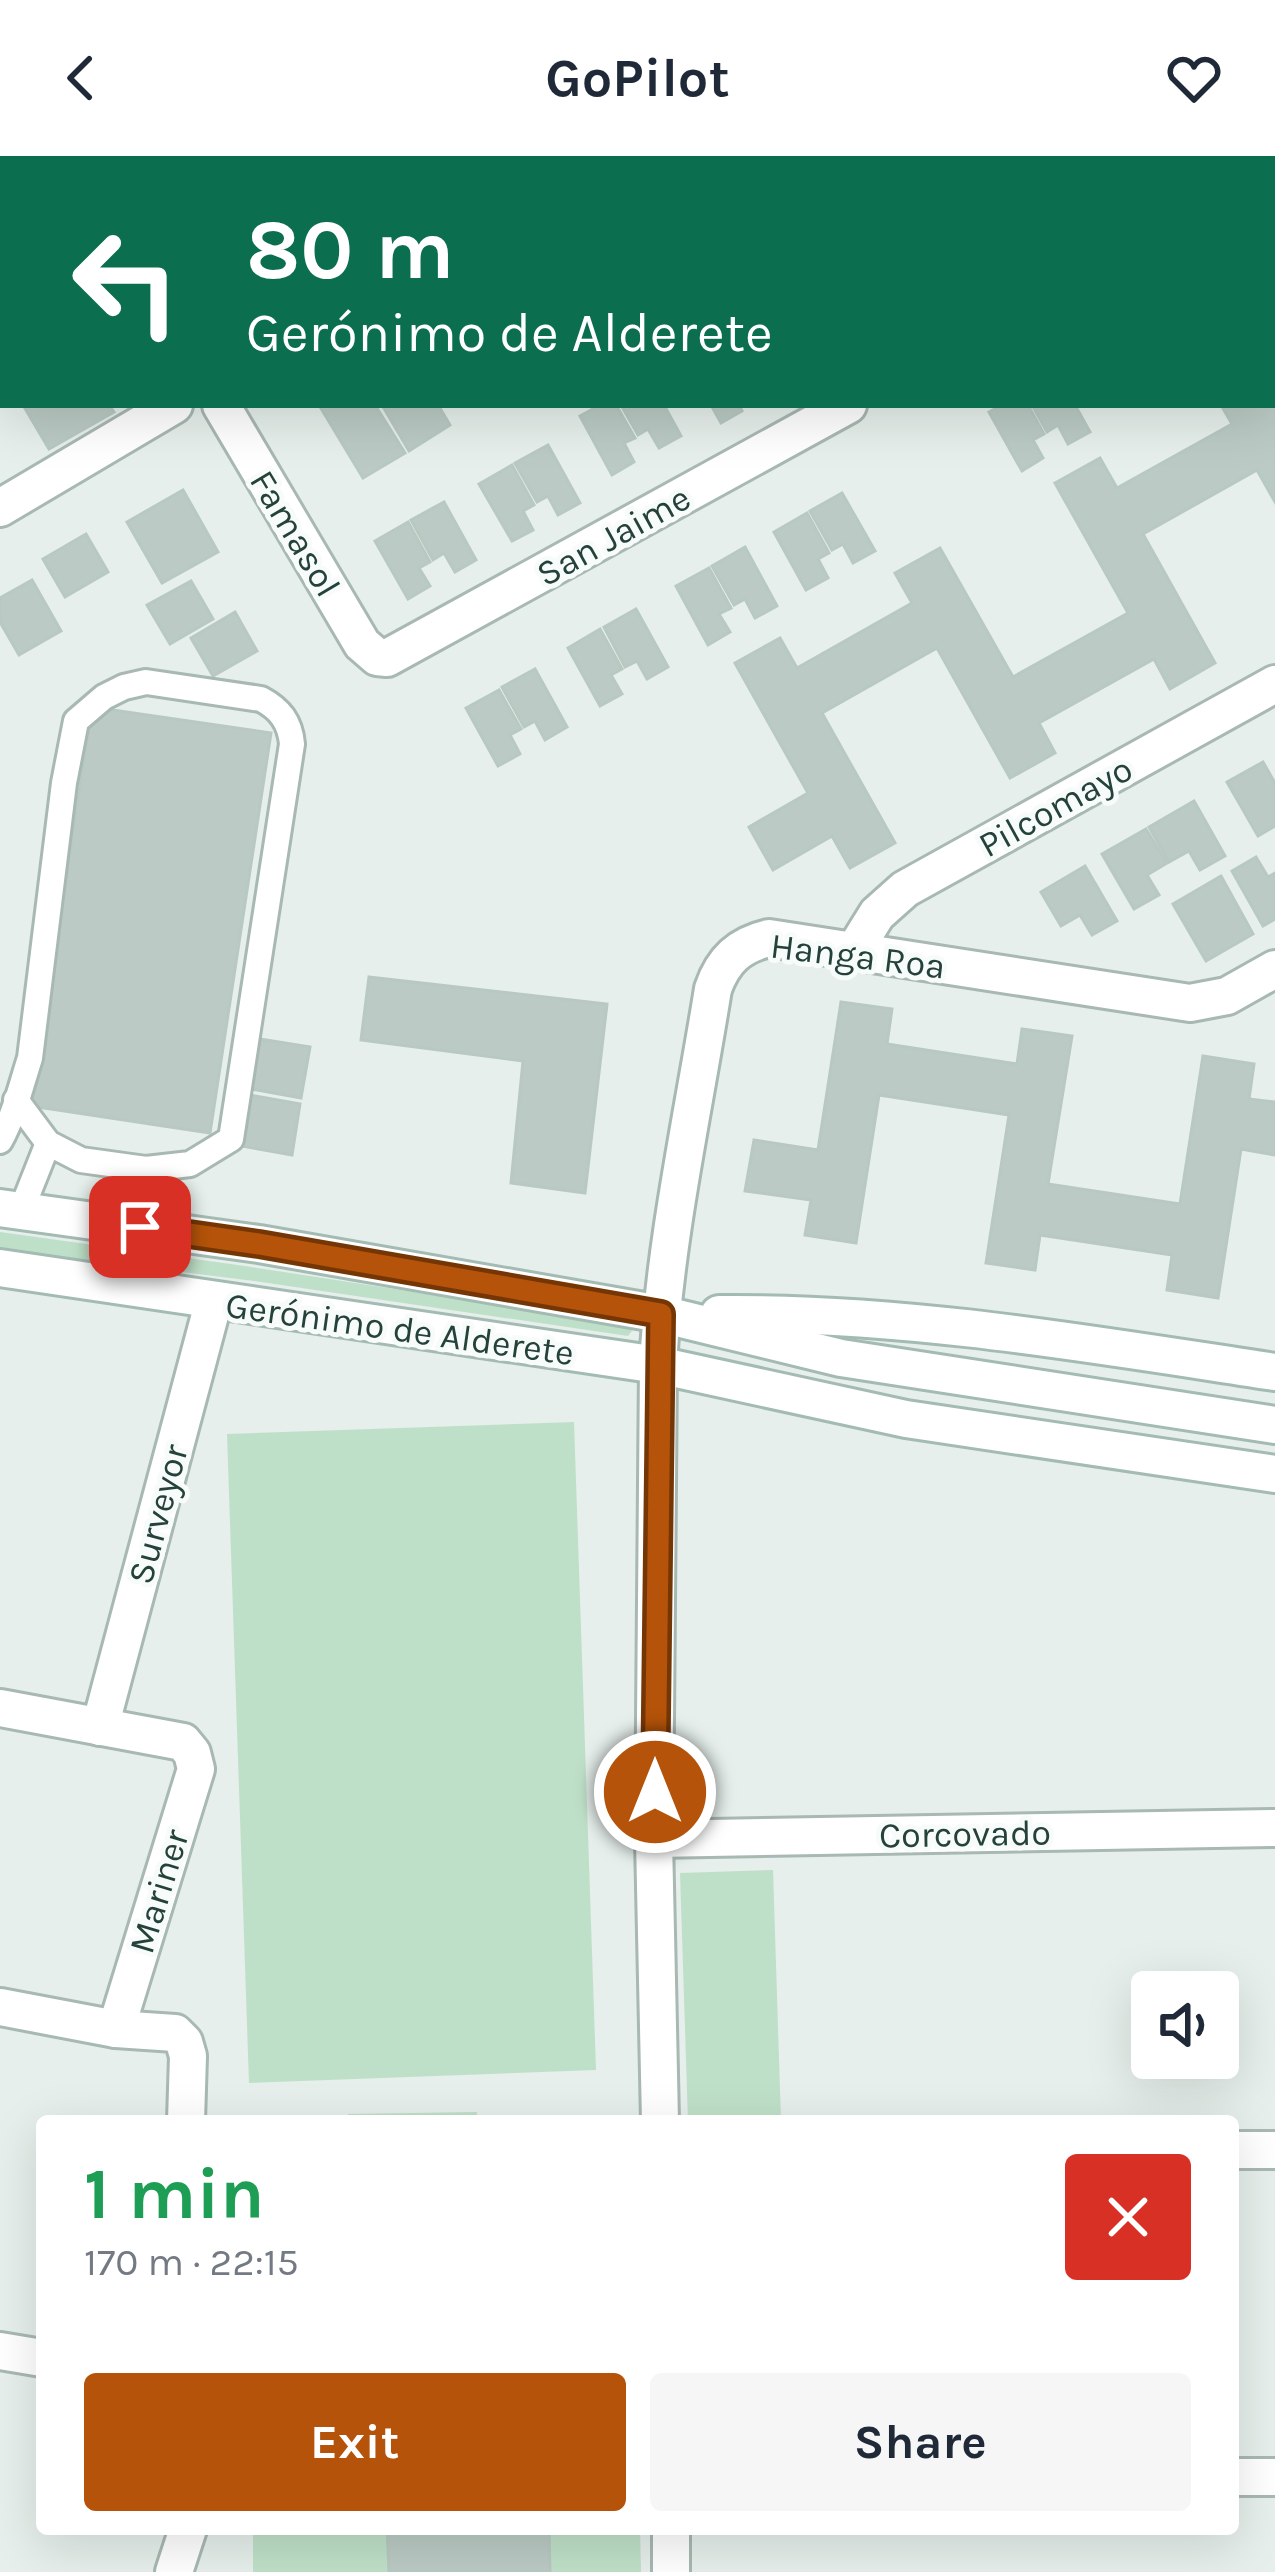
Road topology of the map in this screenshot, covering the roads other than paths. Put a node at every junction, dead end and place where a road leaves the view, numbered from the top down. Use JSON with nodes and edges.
{"nodes":[{"id":1,"x":169,"y":408,"type":"edge"},
{"id":2,"x":222,"y":408,"type":"edge"},
{"id":3,"x":843,"y":408,"type":"edge"},
{"id":4,"x":0,"y":508,"type":"edge"},
{"id":5,"x":376,"y":657,"type":"joint"},
{"id":6,"x":1275,"y":684,"type":"edge"},
{"id":7,"x":854,"y":951,"type":"junction"},
{"id":8,"x":1275,"y":969,"type":"edge"},
{"id":9,"x":16,"y":1100,"type":"junction"},
{"id":10,"x":0,"y":1142,"type":"edge"},
{"id":11,"x":48,"y":1143,"type":"junction"},
{"id":12,"x":10,"y":1209,"type":"edge"},
{"id":13,"x":0,"y":1268,"type":"edge"},
{"id":14,"x":214,"y":1300,"type":"junction"},
{"id":15,"x":661,"y":1314,"type":"junction"},
{"id":16,"x":841,"y":1358,"type":"junction"},
{"id":17,"x":658,"y":1366,"type":"junction"},
{"id":18,"x":1275,"y":1372,"type":"edge"},
{"id":19,"x":1275,"y":1424,"type":"edge"},
{"id":20,"x":1275,"y":1474,"type":"edge"},
{"id":21,"x":0,"y":1708,"type":"edge"},
{"id":22,"x":100,"y":1727,"type":"junction"},
{"id":23,"x":1275,"y":1828,"type":"edge"},
{"id":24,"x":654,"y":1839,"type":"junction"},
{"id":25,"x":0,"y":2007,"type":"edge"},
{"id":26,"x":116,"y":2029,"type":"junction"},
{"id":27,"x":186,"y":2115,"type":"edge"},
{"id":28,"x":660,"y":2115,"type":"edge"},
{"id":29,"x":1239,"y":2150,"type":"edge"},
{"id":30,"x":1275,"y":2150,"type":"edge"},
{"id":31,"x":0,"y":2351,"type":"edge"},
{"id":32,"x":36,"y":2357,"type":"edge"},
{"id":33,"x":1239,"y":2477,"type":"edge"},
{"id":34,"x":1275,"y":2477,"type":"edge"},
{"id":35,"x":186,"y":2535,"type":"edge"},
{"id":36,"x":670,"y":2535,"type":"edge"},
{"id":37,"x":174,"y":2572,"type":"edge"},
{"id":38,"x":671,"y":2572,"type":"edge"}],
"edges":[{"from":1,"to":4,"type":"street"},
{"from":2,"to":5,"type":"street","name":"Famasol"},
{"from":3,"to":5,"type":"street","name":"San Jaime"},
{"from":6,"to":7,"type":"street","name":"Pilcomayo"},
{"from":7,"to":8,"type":"street","name":"Hanga Roa"},
{"from":7,"to":15,"type":"street","name":"Hanga Roa"},
{"from":9,"to":10,"type":"lane"},
{"from":9,"to":11,"type":"lane"},
{"from":9,"to":11,"type":"lane"},
{"from":11,"to":12,"type":"lane"},
{"from":12,"to":15,"type":"street","name":"Gerónimo de Alderete"},
{"from":13,"to":14,"type":"street","name":"Gerónimo de Alderete"},
{"from":14,"to":17,"type":"street","name":"Gerónimo de Alderete"},
{"from":14,"to":22,"type":"street","name":"Surveyor"},
{"from":15,"to":16,"type":"street","name":"Gerónimo de Alderete"},
{"from":15,"to":17,"type":"street","name":"Hanga Roa"},
{"from":15,"to":18,"type":"street","name":"Gerónimo de Alderete"},
{"from":16,"to":17,"type":"street","name":"Gerónimo de Alderete"},
{"from":16,"to":19,"type":"street","name":"Gerónimo de Alderete"},
{"from":17,"to":20,"type":"street","name":"Gerónimo de Alderete"},
{"from":17,"to":24,"type":"street","name":"Hanga Roa"},
{"from":21,"to":22,"type":"street"},
{"from":22,"to":26,"type":"street","name":"Mariner"},
{"from":23,"to":24,"type":"street","name":"Corcovado"},
{"from":24,"to":28,"type":"street","name":"Hanga Roa"},
{"from":25,"to":26,"type":"street"},
{"from":26,"to":27,"type":"street"},
{"from":29,"to":30,"type":"street"},
{"from":31,"to":32,"type":"street"},
{"from":33,"to":34,"type":"street"},
{"from":35,"to":37,"type":"street"},
{"from":36,"to":38,"type":"street"}]}
